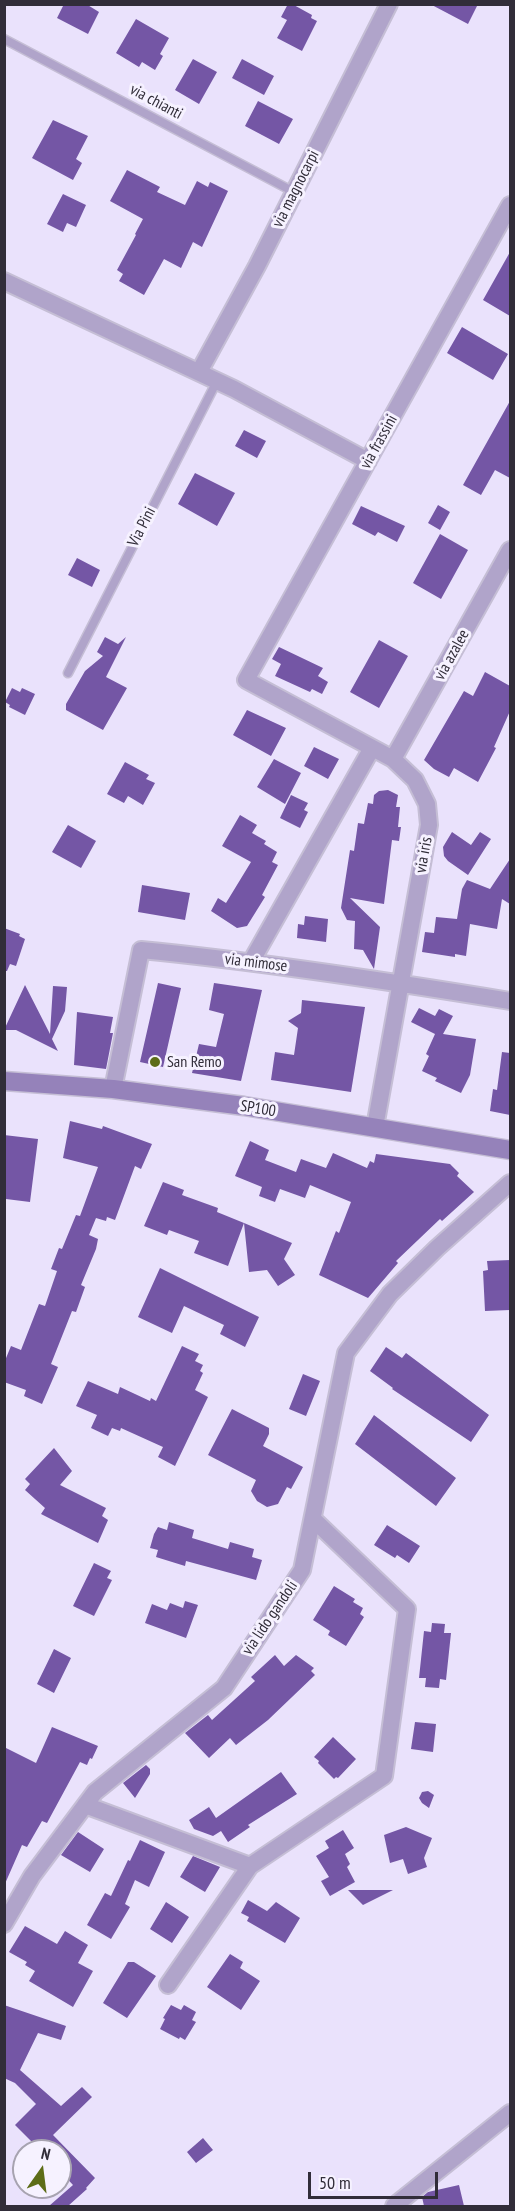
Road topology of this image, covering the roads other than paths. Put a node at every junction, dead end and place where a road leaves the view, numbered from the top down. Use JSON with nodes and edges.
{"nodes":[{"id":1,"x":388,"y":4,"type":"edge"},
{"id":2,"x":4,"y":39,"type":"edge"},
{"id":3,"x":294,"y":192,"type":"junction"},
{"id":4,"x":510,"y":205,"type":"edge"},
{"id":5,"x":4,"y":280,"type":"edge"},
{"id":6,"x":199,"y":372,"type":"junction"},
{"id":7,"x":217,"y":381,"type":"junction"},
{"id":8,"x":368,"y":461,"type":"junction"},
{"id":9,"x":510,"y":550,"type":"edge"},
{"id":10,"x":68,"y":673,"type":"dead end"},
{"id":11,"x":246,"y":680,"type":"joint"},
{"id":12,"x":372,"y":748,"type":"junction"},
{"id":13,"x":393,"y":759,"type":"junction"},
{"id":14,"x":251,"y":962,"type":"junction"},
{"id":15,"x":400,"y":983,"type":"junction"},
{"id":16,"x":510,"y":1001,"type":"edge"},
{"id":17,"x":4,"y":1081,"type":"edge"},
{"id":18,"x":113,"y":1089,"type":"junction"},
{"id":19,"x":375,"y":1127,"type":"junction"},
{"id":20,"x":510,"y":1150,"type":"edge"},
{"id":21,"x":510,"y":1183,"type":"edge"},
{"id":22,"x":313,"y":1519,"type":"junction"},
{"id":23,"x":85,"y":1805,"type":"junction"},
{"id":24,"x":250,"y":1866,"type":"junction"},
{"id":25,"x":4,"y":1924,"type":"edge"},
{"id":26,"x":168,"y":1985,"type":"dead end"},
{"id":27,"x":510,"y":2113,"type":"edge"},
{"id":28,"x":394,"y":2206,"type":"edge"}],
"edges":[{"from":1,"to":3,"type":"street","name":"via magnocarpi"},
{"from":2,"to":3,"type":"lane","name":"via chianti"},
{"from":3,"to":6,"type":"street","name":"via magnocarpi"},
{"from":4,"to":8,"type":"street","name":"via frassini"},
{"from":5,"to":6,"type":"street"},
{"from":6,"to":7,"type":"street"},
{"from":7,"to":8,"type":"street"},
{"from":7,"to":10,"type":"lane","name":"Via Pini"},
{"from":8,"to":11,"type":"street","name":"via frassini"},
{"from":9,"to":13,"type":"street","name":"via azalee"},
{"from":11,"to":12,"type":"street","name":"via iris"},
{"from":12,"to":13,"type":"street","name":"via iris"},
{"from":12,"to":14,"type":"street"},
{"from":13,"to":15,"type":"street","name":"via iris"},
{"from":14,"to":15,"type":"street","name":"via mimose"},
{"from":14,"to":18,"type":"street","name":"via mimose"},
{"from":15,"to":16,"type":"street","name":"via mimose"},
{"from":15,"to":19,"type":"street","name":"via iris"},
{"from":17,"to":18,"type":"main road","name":"SP100","number":"SP100"},
{"from":18,"to":19,"type":"main road","name":"SP100","number":"SP100"},
{"from":19,"to":20,"type":"main road","name":"SP100","number":"SP100"},
{"from":21,"to":22,"type":"street","name":"via lido gandoli"},
{"from":22,"to":23,"type":"street","name":"via lido gandoli"},
{"from":22,"to":24,"type":"street"},
{"from":23,"to":24,"type":"street"},
{"from":23,"to":25,"type":"street","name":"via lido gandoli"},
{"from":24,"to":26,"type":"street"},
{"from":27,"to":28,"type":"street"}]}
